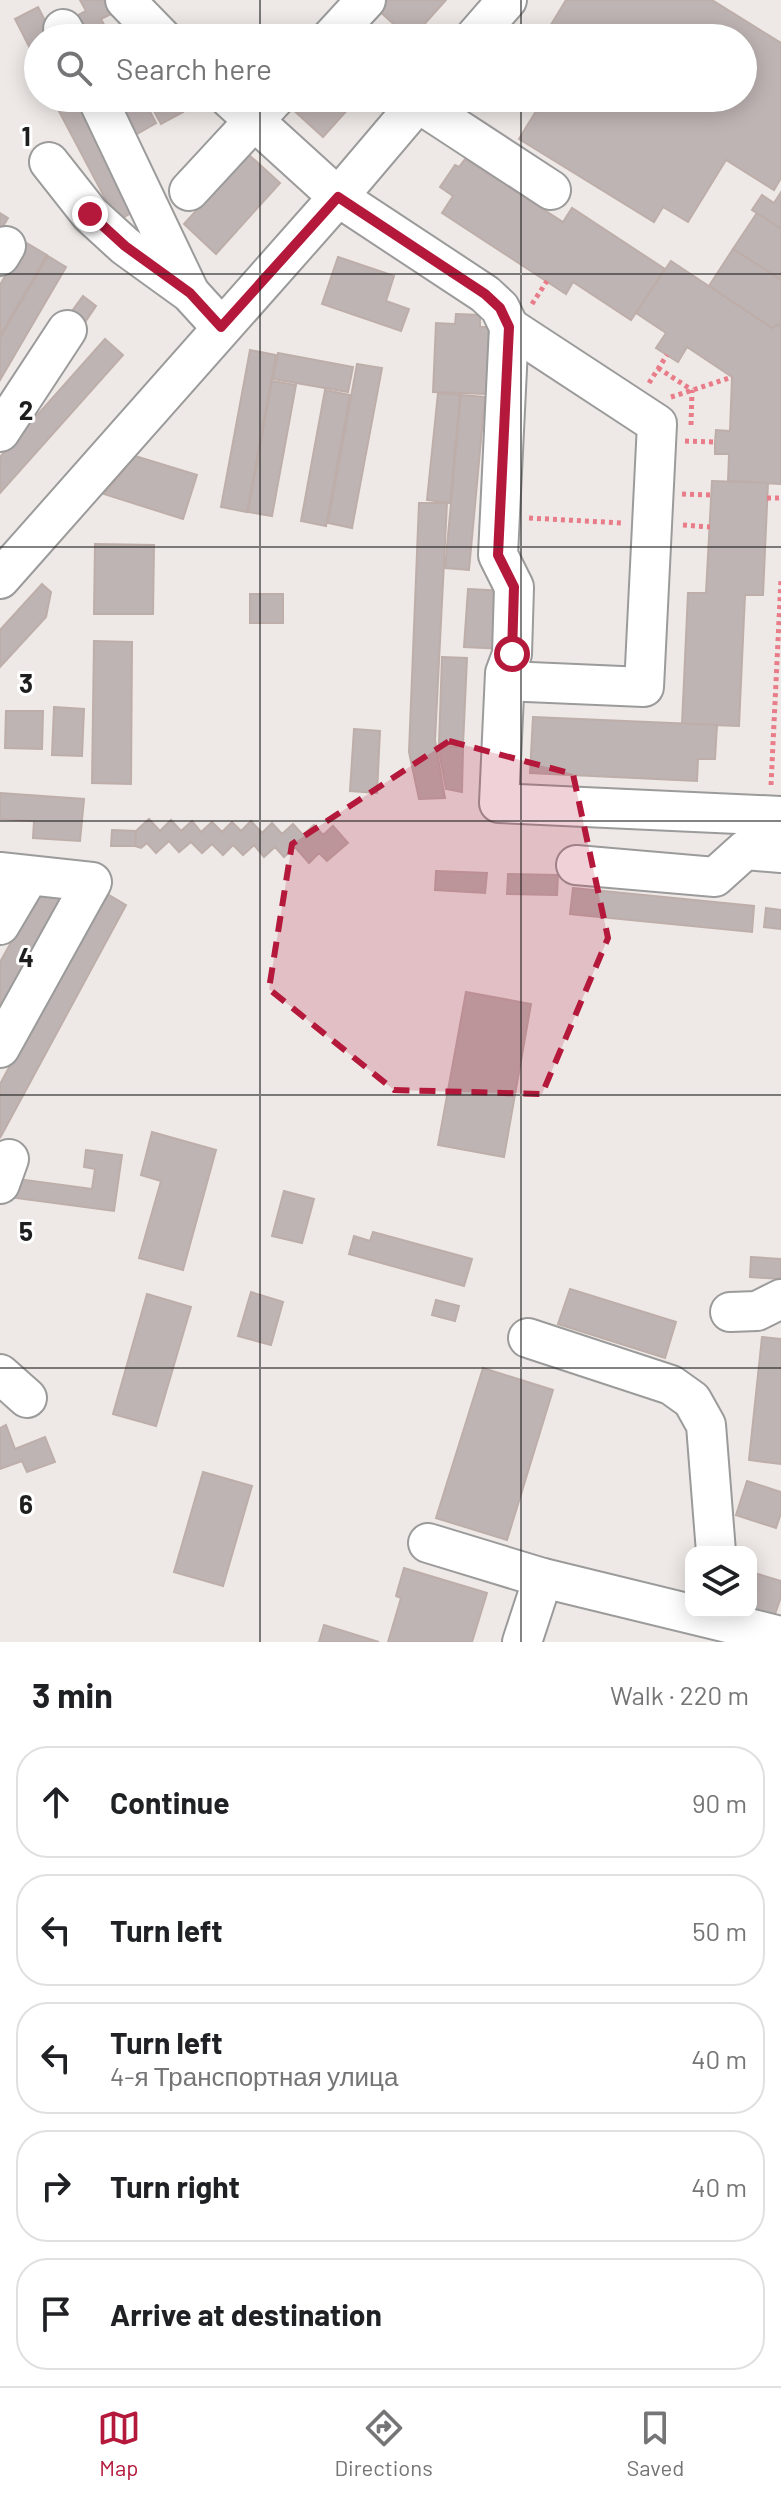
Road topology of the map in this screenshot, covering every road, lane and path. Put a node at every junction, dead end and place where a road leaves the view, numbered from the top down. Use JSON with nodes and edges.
{"nodes":[{"id":1,"x":125,"y":0,"type":"edge"},
{"id":2,"x":366,"y":0,"type":"edge"},
{"id":3,"x":507,"y":0,"type":"edge"},
{"id":4,"x":146,"y":24,"type":"edge"},
{"id":5,"x":344,"y":24,"type":"edge"},
{"id":6,"x":486,"y":24,"type":"edge"},
{"id":7,"x":104,"y":112,"type":"edge"},
{"id":8,"x":248,"y":112,"type":"edge"},
{"id":9,"x":259,"y":112,"type":"edge"},
{"id":10,"x":411,"y":112,"type":"edge"},
{"id":11,"x":436,"y":112,"type":"edge"},
{"id":12,"x":49,"y":162,"type":"dead end"},
{"id":13,"x":551,"y":190,"type":"dead end"},
{"id":14,"x":189,"y":191,"type":"dead end"},
{"id":15,"x":338,"y":197,"type":"junction"},
{"id":16,"x":547,"y":281,"type":"dead end"},
{"id":17,"x":190,"y":293,"type":"junction"},
{"id":18,"x":520,"y":317,"type":"junction"},
{"id":19,"x":221,"y":327,"type":"junction"},
{"id":20,"x":67,"y":330,"type":"dead end"},
{"id":21,"x":667,"y":355,"type":"dead end"},
{"id":22,"x":658,"y":368,"type":"junction"},
{"id":23,"x":732,"y":377,"type":"dead end"},
{"id":24,"x":648,"y":383,"type":"dead end"},
{"id":25,"x":692,"y":390,"type":"junction"},
{"id":26,"x":670,"y":398,"type":"dead end"},
{"id":27,"x":0,"y":432,"type":"edge"},
{"id":28,"x":690,"y":441,"type":"dead end"},
{"id":29,"x":715,"y":442,"type":"dead end"},
{"id":30,"x":767,"y":498,"type":"dead end"},
{"id":31,"x":781,"y":498,"type":"edge"},
{"id":32,"x":500,"y":517,"type":"junction"},
{"id":33,"x":652,"y":524,"type":"junction"},
{"id":34,"x":0,"y":579,"type":"edge"},
{"id":35,"x":781,"y":579,"type":"edge"},
{"id":36,"x":781,"y":591,"type":"edge"},
{"id":37,"x":779,"y":637,"type":"edge"},
{"id":38,"x":505,"y":681,"type":"junction"},
{"id":39,"x":778,"y":683,"type":"edge"},
{"id":40,"x":775,"y":816,"type":"edge"},
{"id":41,"x":781,"y":853,"type":"edge"},
{"id":42,"x":576,"y":865,"type":"dead end"},
{"id":43,"x":14,"y":874,"type":"edge"},
{"id":44,"x":0,"y":925,"type":"edge"},
{"id":45,"x":0,"y":1048,"type":"edge"},
{"id":46,"x":781,"y":1299,"type":"edge"},
{"id":47,"x":730,"y":1312,"type":"dead end"},
{"id":48,"x":528,"y":1338,"type":"dead end"},
{"id":49,"x":428,"y":1543,"type":"dead end"},
{"id":50,"x":716,"y":1546,"type":"edge"},
{"id":51,"x":543,"y":1578,"type":"junction"},
{"id":52,"x":685,"y":1609,"type":"edge"},
{"id":53,"x":724,"y":1618,"type":"edge"},
{"id":54,"x":781,"y":1636,"type":"edge"},
{"id":55,"x":522,"y":1642,"type":"edge"}],
"edges":[{"from":1,"to":4,"type":"street"},
{"from":2,"to":5,"type":"street"},
{"from":3,"to":6,"type":"street"},
{"from":7,"to":17,"type":"street"},
{"from":8,"to":14,"type":"street"},
{"from":9,"to":15,"type":"street"},
{"from":10,"to":15,"type":"street"},
{"from":11,"to":13,"type":"street"},
{"from":12,"to":17,"type":"street"},
{"from":15,"to":18,"type":"street"},
{"from":15,"to":19,"type":"street"},
{"from":16,"to":18,"type":"path"},
{"from":17,"to":19,"type":"street"},
{"from":18,"to":32,"type":"street"},
{"from":18,"to":33,"type":"street"},
{"from":19,"to":34,"type":"street"},
{"from":20,"to":27,"type":"street"},
{"from":21,"to":22,"type":"path"},
{"from":22,"to":24,"type":"path"},
{"from":22,"to":25,"type":"path"},
{"from":23,"to":25,"type":"path"},
{"from":25,"to":26,"type":"path"},
{"from":28,"to":29,"type":"path"},
{"from":30,"to":31,"type":"path"},
{"from":32,"to":33,"type":"path"},
{"from":32,"to":38,"type":"street"},
{"from":33,"to":38,"type":"street"},
{"from":35,"to":36,"type":"path"},
{"from":36,"to":37,"type":"path"},
{"from":37,"to":39,"type":"path"},
{"from":38,"to":40,"type":"street"},
{"from":39,"to":40,"type":"path"},
{"from":41,"to":42,"type":"street"},
{"from":43,"to":44,"type":"street"},
{"from":43,"to":45,"type":"street"},
{"from":46,"to":47,"type":"street"},
{"from":48,"to":50,"type":"street"},
{"from":49,"to":51,"type":"street"},
{"from":51,"to":52,"type":"street"},
{"from":51,"to":55,"type":"street"},
{"from":53,"to":54,"type":"street"}]}
